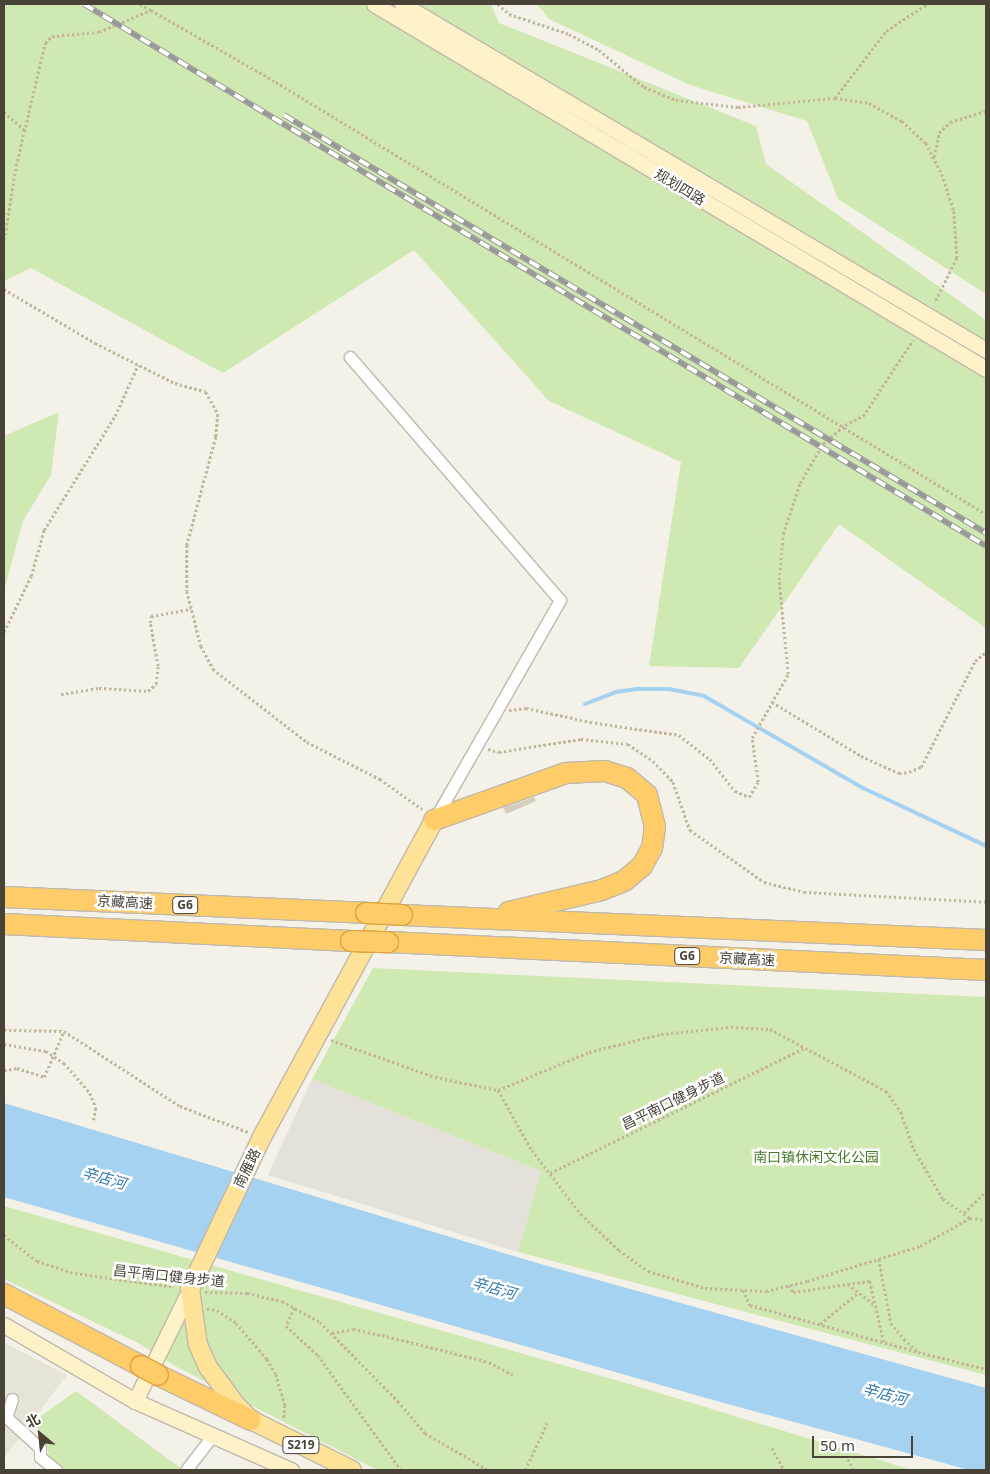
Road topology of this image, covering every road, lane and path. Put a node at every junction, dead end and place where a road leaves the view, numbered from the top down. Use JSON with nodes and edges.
{"nodes":[{"id":1,"x":140,"y":4,"type":"edge"},
{"id":2,"x":374,"y":4,"type":"edge"},
{"id":3,"x":402,"y":4,"type":"edge"},
{"id":4,"x":498,"y":4,"type":"edge"},
{"id":5,"x":926,"y":4,"type":"edge"},
{"id":6,"x":151,"y":10,"type":"junction"},
{"id":7,"x":835,"y":98,"type":"junction"},
{"id":8,"x":986,"y":111,"type":"edge"},
{"id":9,"x":4,"y":112,"type":"edge"},
{"id":10,"x":25,"y":130,"type":"junction"},
{"id":11,"x":934,"y":159,"type":"junction"},
{"id":12,"x":4,"y":240,"type":"edge"},
{"id":13,"x":4,"y":289,"type":"edge"},
{"id":14,"x":929,"y":315,"type":"junction"},
{"id":15,"x":920,"y":330,"type":"junction"},
{"id":16,"x":986,"y":350,"type":"edge"},
{"id":17,"x":350,"y":357,"type":"dead end"},
{"id":18,"x":138,"y":365,"type":"junction"},
{"id":19,"x":986,"y":369,"type":"edge"},
{"id":20,"x":845,"y":425,"type":"junction"},
{"id":21,"x":986,"y":514,"type":"edge"},
{"id":22,"x":192,"y":608,"type":"junction"},
{"id":23,"x":4,"y":632,"type":"edge"},
{"id":24,"x":986,"y":652,"type":"edge"},
{"id":25,"x":61,"y":694,"type":"dead end"},
{"id":26,"x":772,"y":702,"type":"junction"},
{"id":27,"x":498,"y":711,"type":"junction"},
{"id":28,"x":477,"y":747,"type":"junction"},
{"id":29,"x":434,"y":820,"type":"junction"},
{"id":30,"x":4,"y":897,"type":"edge"},
{"id":31,"x":986,"y":902,"type":"edge"},
{"id":32,"x":477,"y":918,"type":"junction"},
{"id":33,"x":4,"y":924,"type":"edge"},
{"id":34,"x":986,"y":940,"type":"edge"},
{"id":35,"x":986,"y":970,"type":"edge"},
{"id":36,"x":4,"y":1030,"type":"edge"},
{"id":37,"x":64,"y":1031,"type":"junction"},
{"id":38,"x":316,"y":1035,"type":"junction"},
{"id":39,"x":4,"y":1044,"type":"edge"},
{"id":40,"x":806,"y":1047,"type":"junction"},
{"id":41,"x":54,"y":1056,"type":"junction"},
{"id":42,"x":4,"y":1070,"type":"edge"},
{"id":43,"x":498,"y":1090,"type":"junction"},
{"id":44,"x":93,"y":1123,"type":"dead end"},
{"id":45,"x":262,"y":1137,"type":"junction"},
{"id":46,"x":550,"y":1173,"type":"junction"},
{"id":47,"x":986,"y":1191,"type":"edge"},
{"id":48,"x":964,"y":1213,"type":"junction"},
{"id":49,"x":970,"y":1218,"type":"junction"},
{"id":50,"x":986,"y":1220,"type":"edge"},
{"id":51,"x":4,"y":1235,"type":"edge"},
{"id":52,"x":879,"y":1259,"type":"junction"},
{"id":53,"x":848,"y":1284,"type":"junction"},
{"id":54,"x":788,"y":1285,"type":"junction"},
{"id":55,"x":743,"y":1290,"type":"junction"},
{"id":56,"x":859,"y":1292,"type":"junction"},
{"id":57,"x":4,"y":1294,"type":"edge"},
{"id":58,"x":190,"y":1298,"type":"junction"},
{"id":59,"x":875,"y":1305,"type":"junction"},
{"id":60,"x":295,"y":1308,"type":"junction"},
{"id":61,"x":820,"y":1324,"type":"junction"},
{"id":62,"x":4,"y":1325,"type":"edge"},
{"id":63,"x":332,"y":1333,"type":"junction"},
{"id":64,"x":884,"y":1342,"type":"junction"},
{"id":65,"x":918,"y":1352,"type":"junction"},
{"id":66,"x":986,"y":1370,"type":"edge"},
{"id":67,"x":513,"y":1375,"type":"dead end"},
{"id":68,"x":12,"y":1399,"type":"dead end"},
{"id":69,"x":135,"y":1401,"type":"junction"},
{"id":70,"x":251,"y":1420,"type":"junction"},
{"id":71,"x":547,"y":1423,"type":"dead end"},
{"id":72,"x":213,"y":1435,"type":"junction"},
{"id":73,"x":282,"y":1435,"type":"junction"},
{"id":74,"x":772,"y":1448,"type":"dead end"},
{"id":75,"x":848,"y":1459,"type":"dead end"},
{"id":76,"x":56,"y":1470,"type":"edge"},
{"id":77,"x":186,"y":1470,"type":"edge"},
{"id":78,"x":291,"y":1470,"type":"edge"},
{"id":79,"x":352,"y":1470,"type":"edge"},
{"id":80,"x":401,"y":1470,"type":"edge"},
{"id":81,"x":488,"y":1470,"type":"edge"},
{"id":82,"x":525,"y":1470,"type":"edge"},
{"id":83,"x":784,"y":1470,"type":"edge"},
{"id":84,"x":854,"y":1470,"type":"edge"}],
"edges":[{"from":1,"to":6,"type":"path"},
{"from":2,"to":15,"type":"main road","name":"规划四路"},
{"from":3,"to":14,"type":"main road","name":"规划四路"},
{"from":4,"to":7,"type":"path"},
{"from":5,"to":7,"type":"path"},
{"from":6,"to":10,"type":"path"},
{"from":6,"to":20,"type":"path"},
{"from":7,"to":11,"type":"path"},
{"from":8,"to":11,"type":"path"},
{"from":9,"to":10,"type":"path"},
{"from":10,"to":12,"type":"path"},
{"from":11,"to":14,"type":"path"},
{"from":13,"to":18,"type":"path"},
{"from":14,"to":16,"type":"main road","name":"规划四路"},
{"from":15,"to":19,"type":"main road","name":"规划四路"},
{"from":15,"to":20,"type":"path"},
{"from":17,"to":27,"type":"street"},
{"from":18,"to":22,"type":"path"},
{"from":18,"to":23,"type":"path"},
{"from":20,"to":21,"type":"path"},
{"from":20,"to":26,"type":"path"},
{"from":22,"to":25,"type":"path"},
{"from":22,"to":29,"type":"path"},
{"from":24,"to":26,"type":"path"},
{"from":26,"to":27,"type":"path"},
{"from":27,"to":28,"type":"street"},
{"from":28,"to":29,"type":"street"},
{"from":28,"to":31,"type":"path"},
{"from":29,"to":32,"type":"highway"},
{"from":29,"to":38,"type":"main road","name":"南雁路"},
{"from":30,"to":32,"type":"highway","name":"京藏高速","number":"G6","bridge":true},
{"from":32,"to":34,"type":"highway","number":"G6"},
{"from":33,"to":35,"type":"highway","name":"京藏高速","number":"G6","bridge":true},
{"from":36,"to":37,"type":"path"},
{"from":37,"to":41,"type":"path"},
{"from":37,"to":45,"type":"path"},
{"from":38,"to":43,"type":"path"},
{"from":38,"to":45,"type":"main road","name":"南雁路"},
{"from":39,"to":41,"type":"path"},
{"from":40,"to":43,"type":"path"},
{"from":40,"to":46,"type":"path","name":"昌平南口健身步道"},
{"from":40,"to":48,"type":"path"},
{"from":41,"to":42,"type":"path"},
{"from":41,"to":44,"type":"path"},
{"from":43,"to":46,"type":"path"},
{"from":45,"to":58,"type":"main road","name":"南雁路"},
{"from":46,"to":55,"type":"path"},
{"from":47,"to":48,"type":"path"},
{"from":48,"to":49,"type":"path"},
{"from":49,"to":50,"type":"path"},
{"from":49,"to":52,"type":"path"},
{"from":51,"to":58,"type":"path","name":"昌平南口健身步道"},
{"from":52,"to":54,"type":"path"},
{"from":52,"to":65,"type":"path"},
{"from":53,"to":54,"type":"path"},
{"from":53,"to":56,"type":"path"},
{"from":53,"to":59,"type":"path"},
{"from":54,"to":55,"type":"path"},
{"from":55,"to":61,"type":"path"},
{"from":56,"to":59,"type":"path"},
{"from":56,"to":61,"type":"path"},
{"from":57,"to":70,"type":"highway"},
{"from":58,"to":60,"type":"path","name":"昌平南口健身步道"},
{"from":58,"to":69,"type":"main road"},
{"from":58,"to":70,"type":"main road"},
{"from":58,"to":73,"type":"path"},
{"from":59,"to":64,"type":"path"},
{"from":60,"to":63,"type":"path","name":"昌平南口健身步道"},
{"from":60,"to":80,"type":"path"},
{"from":61,"to":64,"type":"path"},
{"from":62,"to":69,"type":"main road"},
{"from":63,"to":67,"type":"path"},
{"from":63,"to":81,"type":"path","name":"昌平南口健身步道"},
{"from":64,"to":65,"type":"path"},
{"from":65,"to":66,"type":"path"},
{"from":68,"to":76,"type":"street"},
{"from":69,"to":72,"type":"main road"},
{"from":70,"to":73,"type":"main road","number":"S219"},
{"from":71,"to":82,"type":"path"},
{"from":72,"to":77,"type":"street"},
{"from":72,"to":78,"type":"main road"},
{"from":73,"to":79,"type":"main road","number":"S219"},
{"from":74,"to":83,"type":"path"},
{"from":75,"to":84,"type":"path"}]}
